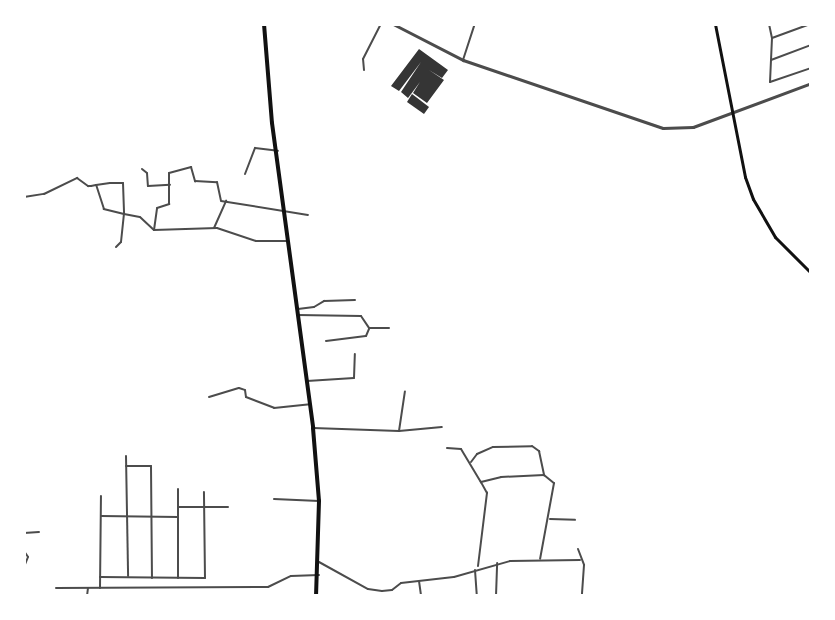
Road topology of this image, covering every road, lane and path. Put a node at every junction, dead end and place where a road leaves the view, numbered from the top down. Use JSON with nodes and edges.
{"nodes":[{"id":1,"x":264,"y":24,"type":"edge"},
{"id":2,"x":381,"y":24,"type":"edge"},
{"id":3,"x":393,"y":24,"type":"edge"},
{"id":4,"x":475,"y":24,"type":"edge"},
{"id":5,"x":715,"y":24,"type":"edge"},
{"id":6,"x":769,"y":24,"type":"edge"},
{"id":7,"x":810,"y":24,"type":"edge"},
{"id":8,"x":772,"y":38,"type":"junction"},
{"id":9,"x":810,"y":46,"type":"edge"},
{"id":10,"x":811,"y":52,"type":"edge"},
{"id":11,"x":463,"y":60,"type":"junction"},
{"id":12,"x":771,"y":60,"type":"junction"},
{"id":13,"x":811,"y":68,"type":"edge"},
{"id":14,"x":364,"y":70,"type":"dead end"},
{"id":15,"x":811,"y":83,"type":"edge"},
{"id":16,"x":734,"y":112,"type":"junction"},
{"id":17,"x":278,"y":151,"type":"junction"},
{"id":18,"x":142,"y":169,"type":"dead end"},
{"id":19,"x":245,"y":174,"type":"dead end"},
{"id":20,"x":96,"y":185,"type":"junction"},
{"id":21,"x":170,"y":185,"type":"junction"},
{"id":22,"x":24,"y":197,"type":"edge"},
{"id":23,"x":226,"y":201,"type":"junction"},
{"id":24,"x":124,"y":213,"type":"junction"},
{"id":25,"x":284,"y":213,"type":"junction"},
{"id":26,"x":308,"y":215,"type":"dead end"},
{"id":27,"x":214,"y":228,"type":"junction"},
{"id":28,"x":154,"y":230,"type":"junction"},
{"id":29,"x":287,"y":241,"type":"junction"},
{"id":30,"x":116,"y":248,"type":"dead end"},
{"id":31,"x":811,"y":273,"type":"edge"},
{"id":32,"x":355,"y":300,"type":"dead end"},
{"id":33,"x":297,"y":309,"type":"junction"},
{"id":34,"x":298,"y":315,"type":"junction"},
{"id":35,"x":369,"y":328,"type":"junction"},
{"id":36,"x":389,"y":328,"type":"dead end"},
{"id":37,"x":326,"y":341,"type":"dead end"},
{"id":38,"x":355,"y":354,"type":"dead end"},
{"id":39,"x":307,"y":381,"type":"junction"},
{"id":40,"x":405,"y":391,"type":"dead end"},
{"id":41,"x":208,"y":397,"type":"dead end"},
{"id":42,"x":310,"y":404,"type":"junction"},
{"id":43,"x":442,"y":427,"type":"dead end"},
{"id":44,"x":313,"y":428,"type":"junction"},
{"id":45,"x":399,"y":431,"type":"junction"},
{"id":46,"x":447,"y":448,"type":"dead end"},
{"id":47,"x":126,"y":456,"type":"dead end"},
{"id":48,"x":471,"y":462,"type":"junction"},
{"id":49,"x":126,"y":466,"type":"junction"},
{"id":50,"x":544,"y":475,"type":"junction"},
{"id":51,"x":481,"y":482,"type":"junction"},
{"id":52,"x":178,"y":489,"type":"dead end"},
{"id":53,"x":204,"y":492,"type":"dead end"},
{"id":54,"x":101,"y":496,"type":"dead end"},
{"id":55,"x":274,"y":499,"type":"dead end"},
{"id":56,"x":319,"y":501,"type":"junction"},
{"id":57,"x":178,"y":507,"type":"junction"},
{"id":58,"x":204,"y":507,"type":"junction"},
{"id":59,"x":228,"y":507,"type":"dead end"},
{"id":60,"x":101,"y":516,"type":"junction"},
{"id":61,"x":127,"y":516,"type":"junction"},
{"id":62,"x":152,"y":516,"type":"junction"},
{"id":63,"x":178,"y":517,"type":"junction"},
{"id":64,"x":550,"y":519,"type":"junction"},
{"id":65,"x":575,"y":520,"type":"dead end"},
{"id":66,"x":39,"y":532,"type":"dead end"},
{"id":67,"x":24,"y":533,"type":"edge"},
{"id":68,"x":578,"y":549,"type":"dead end"},
{"id":69,"x":24,"y":551,"type":"edge"},
{"id":70,"x":540,"y":559,"type":"junction"},
{"id":71,"x":580,"y":560,"type":"junction"},
{"id":72,"x":319,"y":562,"type":"junction"},
{"id":73,"x":497,"y":563,"type":"junction"},
{"id":74,"x":24,"y":567,"type":"edge"},
{"id":75,"x":477,"y":569,"type":"junction"},
{"id":76,"x":319,"y":576,"type":"junction"},
{"id":77,"x":100,"y":577,"type":"junction"},
{"id":78,"x":128,"y":578,"type":"junction"},
{"id":79,"x":152,"y":578,"type":"junction"},
{"id":80,"x":178,"y":578,"type":"junction"},
{"id":81,"x":419,"y":580,"type":"junction"},
{"id":82,"x":56,"y":588,"type":"dead end"},
{"id":83,"x":88,"y":588,"type":"junction"},
{"id":84,"x":100,"y":588,"type":"junction"},
{"id":85,"x":87,"y":596,"type":"edge"},
{"id":86,"x":316,"y":596,"type":"edge"},
{"id":87,"x":421,"y":596,"type":"edge"},
{"id":88,"x":477,"y":596,"type":"edge"},
{"id":89,"x":496,"y":596,"type":"edge"},
{"id":90,"x":582,"y":596,"type":"edge"}],
"edges":[{"from":1,"to":17,"type":"main road"},
{"from":2,"to":14,"type":"street"},
{"from":3,"to":11,"type":"street"},
{"from":4,"to":11,"type":"street"},
{"from":5,"to":16,"type":"main road"},
{"from":6,"to":8,"type":"street"},
{"from":7,"to":8,"type":"street"},
{"from":8,"to":12,"type":"street"},
{"from":9,"to":10,"type":"street"},
{"from":9,"to":12,"type":"street"},
{"from":11,"to":16,"type":"street"},
{"from":12,"to":13,"type":"street"},
{"from":15,"to":16,"type":"street"},
{"from":16,"to":31,"type":"main road"},
{"from":17,"to":19,"type":"street"},
{"from":17,"to":25,"type":"main road"},
{"from":18,"to":21,"type":"street"},
{"from":20,"to":22,"type":"street"},
{"from":20,"to":24,"type":"street"},
{"from":20,"to":24,"type":"street"},
{"from":21,"to":23,"type":"street"},
{"from":21,"to":28,"type":"street"},
{"from":23,"to":25,"type":"street"},
{"from":23,"to":27,"type":"street"},
{"from":24,"to":28,"type":"street"},
{"from":24,"to":30,"type":"street"},
{"from":25,"to":26,"type":"street"},
{"from":25,"to":29,"type":"main road"},
{"from":27,"to":28,"type":"street"},
{"from":27,"to":29,"type":"street"},
{"from":29,"to":33,"type":"main road"},
{"from":32,"to":33,"type":"street"},
{"from":33,"to":34,"type":"main road"},
{"from":34,"to":35,"type":"street"},
{"from":34,"to":39,"type":"main road"},
{"from":35,"to":36,"type":"street"},
{"from":35,"to":37,"type":"street"},
{"from":38,"to":39,"type":"street"},
{"from":39,"to":42,"type":"main road"},
{"from":40,"to":45,"type":"street"},
{"from":41,"to":42,"type":"street"},
{"from":42,"to":44,"type":"main road"},
{"from":43,"to":45,"type":"street"},
{"from":44,"to":45,"type":"street"},
{"from":44,"to":56,"type":"main road"},
{"from":46,"to":48,"type":"street"},
{"from":47,"to":49,"type":"street"},
{"from":48,"to":50,"type":"street"},
{"from":48,"to":51,"type":"street"},
{"from":49,"to":61,"type":"street"},
{"from":49,"to":62,"type":"street"},
{"from":50,"to":51,"type":"street"},
{"from":50,"to":64,"type":"street"},
{"from":51,"to":75,"type":"street"},
{"from":52,"to":57,"type":"street"},
{"from":53,"to":58,"type":"street"},
{"from":54,"to":60,"type":"street"},
{"from":55,"to":56,"type":"street"},
{"from":56,"to":72,"type":"main road"},
{"from":57,"to":58,"type":"street"},
{"from":57,"to":63,"type":"street"},
{"from":58,"to":59,"type":"street"},
{"from":58,"to":80,"type":"street"},
{"from":60,"to":61,"type":"street"},
{"from":60,"to":77,"type":"street"},
{"from":61,"to":62,"type":"street"},
{"from":61,"to":78,"type":"street"},
{"from":62,"to":63,"type":"street"},
{"from":62,"to":79,"type":"street"},
{"from":63,"to":80,"type":"street"},
{"from":64,"to":65,"type":"street"},
{"from":64,"to":70,"type":"street"},
{"from":66,"to":67,"type":"street"},
{"from":68,"to":71,"type":"street"},
{"from":69,"to":74,"type":"street"},
{"from":70,"to":71,"type":"street"},
{"from":70,"to":73,"type":"street"},
{"from":71,"to":90,"type":"street"},
{"from":72,"to":76,"type":"main road"},
{"from":72,"to":81,"type":"street"},
{"from":73,"to":75,"type":"street"},
{"from":73,"to":89,"type":"street"},
{"from":75,"to":81,"type":"street"},
{"from":75,"to":88,"type":"street"},
{"from":76,"to":84,"type":"street"},
{"from":76,"to":86,"type":"main road"},
{"from":77,"to":78,"type":"street"},
{"from":77,"to":84,"type":"street"},
{"from":78,"to":79,"type":"street"},
{"from":79,"to":80,"type":"street"},
{"from":81,"to":87,"type":"street"},
{"from":82,"to":83,"type":"street"},
{"from":83,"to":84,"type":"street"},
{"from":83,"to":85,"type":"street"}]}
